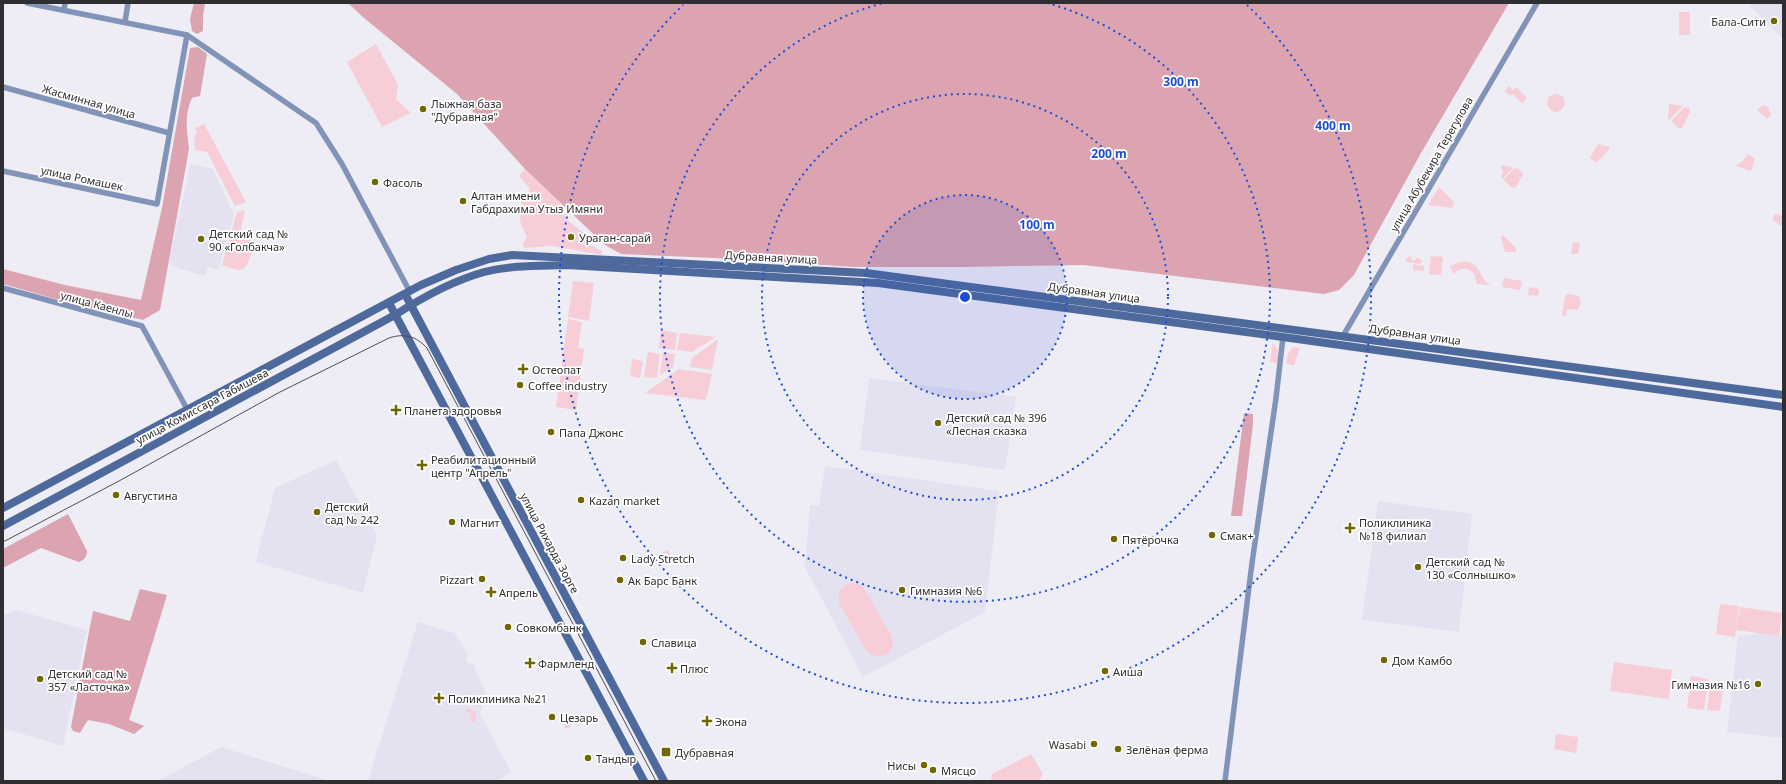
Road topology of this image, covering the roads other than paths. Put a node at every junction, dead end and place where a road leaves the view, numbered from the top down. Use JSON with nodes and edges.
{"nodes":[{"id":1,"x":27,"y":3,"type":"edge"},
{"id":2,"x":65,"y":3,"type":"edge"},
{"id":3,"x":128,"y":3,"type":"edge"},
{"id":4,"x":1537,"y":3,"type":"edge"},
{"id":5,"x":64,"y":10,"type":"junction"},
{"id":6,"x":125,"y":22,"type":"junction"},
{"id":7,"x":187,"y":35,"type":"junction"},
{"id":8,"x":3,"y":87,"type":"edge"},
{"id":9,"x":169,"y":133,"type":"junction"},
{"id":10,"x":3,"y":171,"type":"edge"},
{"id":11,"x":3,"y":288,"type":"edge"},
{"id":12,"x":408,"y":293,"type":"junction"},
{"id":13,"x":389,"y":303,"type":"junction"},
{"id":14,"x":411,"y":305,"type":"junction"},
{"id":15,"x":395,"y":315,"type":"junction"},
{"id":16,"x":1284,"y":328,"type":"junction"},
{"id":17,"x":1344,"y":336,"type":"junction"},
{"id":18,"x":1283,"y":337,"type":"junction"},
{"id":19,"x":1409,"y":345,"type":"junction"},
{"id":20,"x":1407,"y":355,"type":"junction"},
{"id":21,"x":1783,"y":395,"type":"edge"},
{"id":22,"x":1783,"y":407,"type":"edge"},
{"id":23,"x":187,"y":409,"type":"junction"},
{"id":24,"x":3,"y":508,"type":"edge"},
{"id":25,"x":3,"y":526,"type":"edge"},
{"id":26,"x":644,"y":781,"type":"edge"},
{"id":27,"x":664,"y":781,"type":"edge"},
{"id":28,"x":1225,"y":781,"type":"edge"}],
"edges":[{"from":1,"to":5,"type":"street"},
{"from":2,"to":5,"type":"street"},
{"from":3,"to":6,"type":"street"},
{"from":4,"to":17,"type":"street","name":"улица Абубекира Терегулова"},
{"from":5,"to":6,"type":"street"},
{"from":6,"to":7,"type":"street"},
{"from":7,"to":9,"type":"street"},
{"from":7,"to":12,"type":"street"},
{"from":8,"to":9,"type":"street","name":"Жасминная улица"},
{"from":9,"to":10,"type":"street","name":"улица Ромашек"},
{"from":11,"to":23,"type":"street","name":"улица Каенлы"},
{"from":12,"to":13,"type":"street","name":"улица Комиссара Габишева"},
{"from":12,"to":14,"type":"street","name":"улица Рихарда Зорге"},
{"from":12,"to":16,"type":"street","name":"Дубравная улица"},
{"from":13,"to":15,"type":"street"},
{"from":13,"to":23,"type":"street","name":"улица Комиссара Габишева"},
{"from":14,"to":15,"type":"street","name":"улица Комиссара Габишева"},
{"from":14,"to":18,"type":"street","name":"Дубравная улица"},
{"from":14,"to":27,"type":"street","name":"улица Рихарда Зорге"},
{"from":15,"to":25,"type":"street","name":"улица Комиссара Габишева"},
{"from":15,"to":26,"type":"street"},
{"from":16,"to":17,"type":"street","name":"Дубравная улица"},
{"from":16,"to":18,"type":"street"},
{"from":17,"to":19,"type":"street","name":"Дубравная улица"},
{"from":18,"to":20,"type":"street","name":"Дубравная улица"},
{"from":18,"to":28,"type":"street"},
{"from":19,"to":20,"type":"street"},
{"from":19,"to":21,"type":"street","name":"Дубравная улица"},
{"from":20,"to":22,"type":"street","name":"Дубравная улица"},
{"from":23,"to":24,"type":"street","name":"улица Комиссара Габишева"}]}
